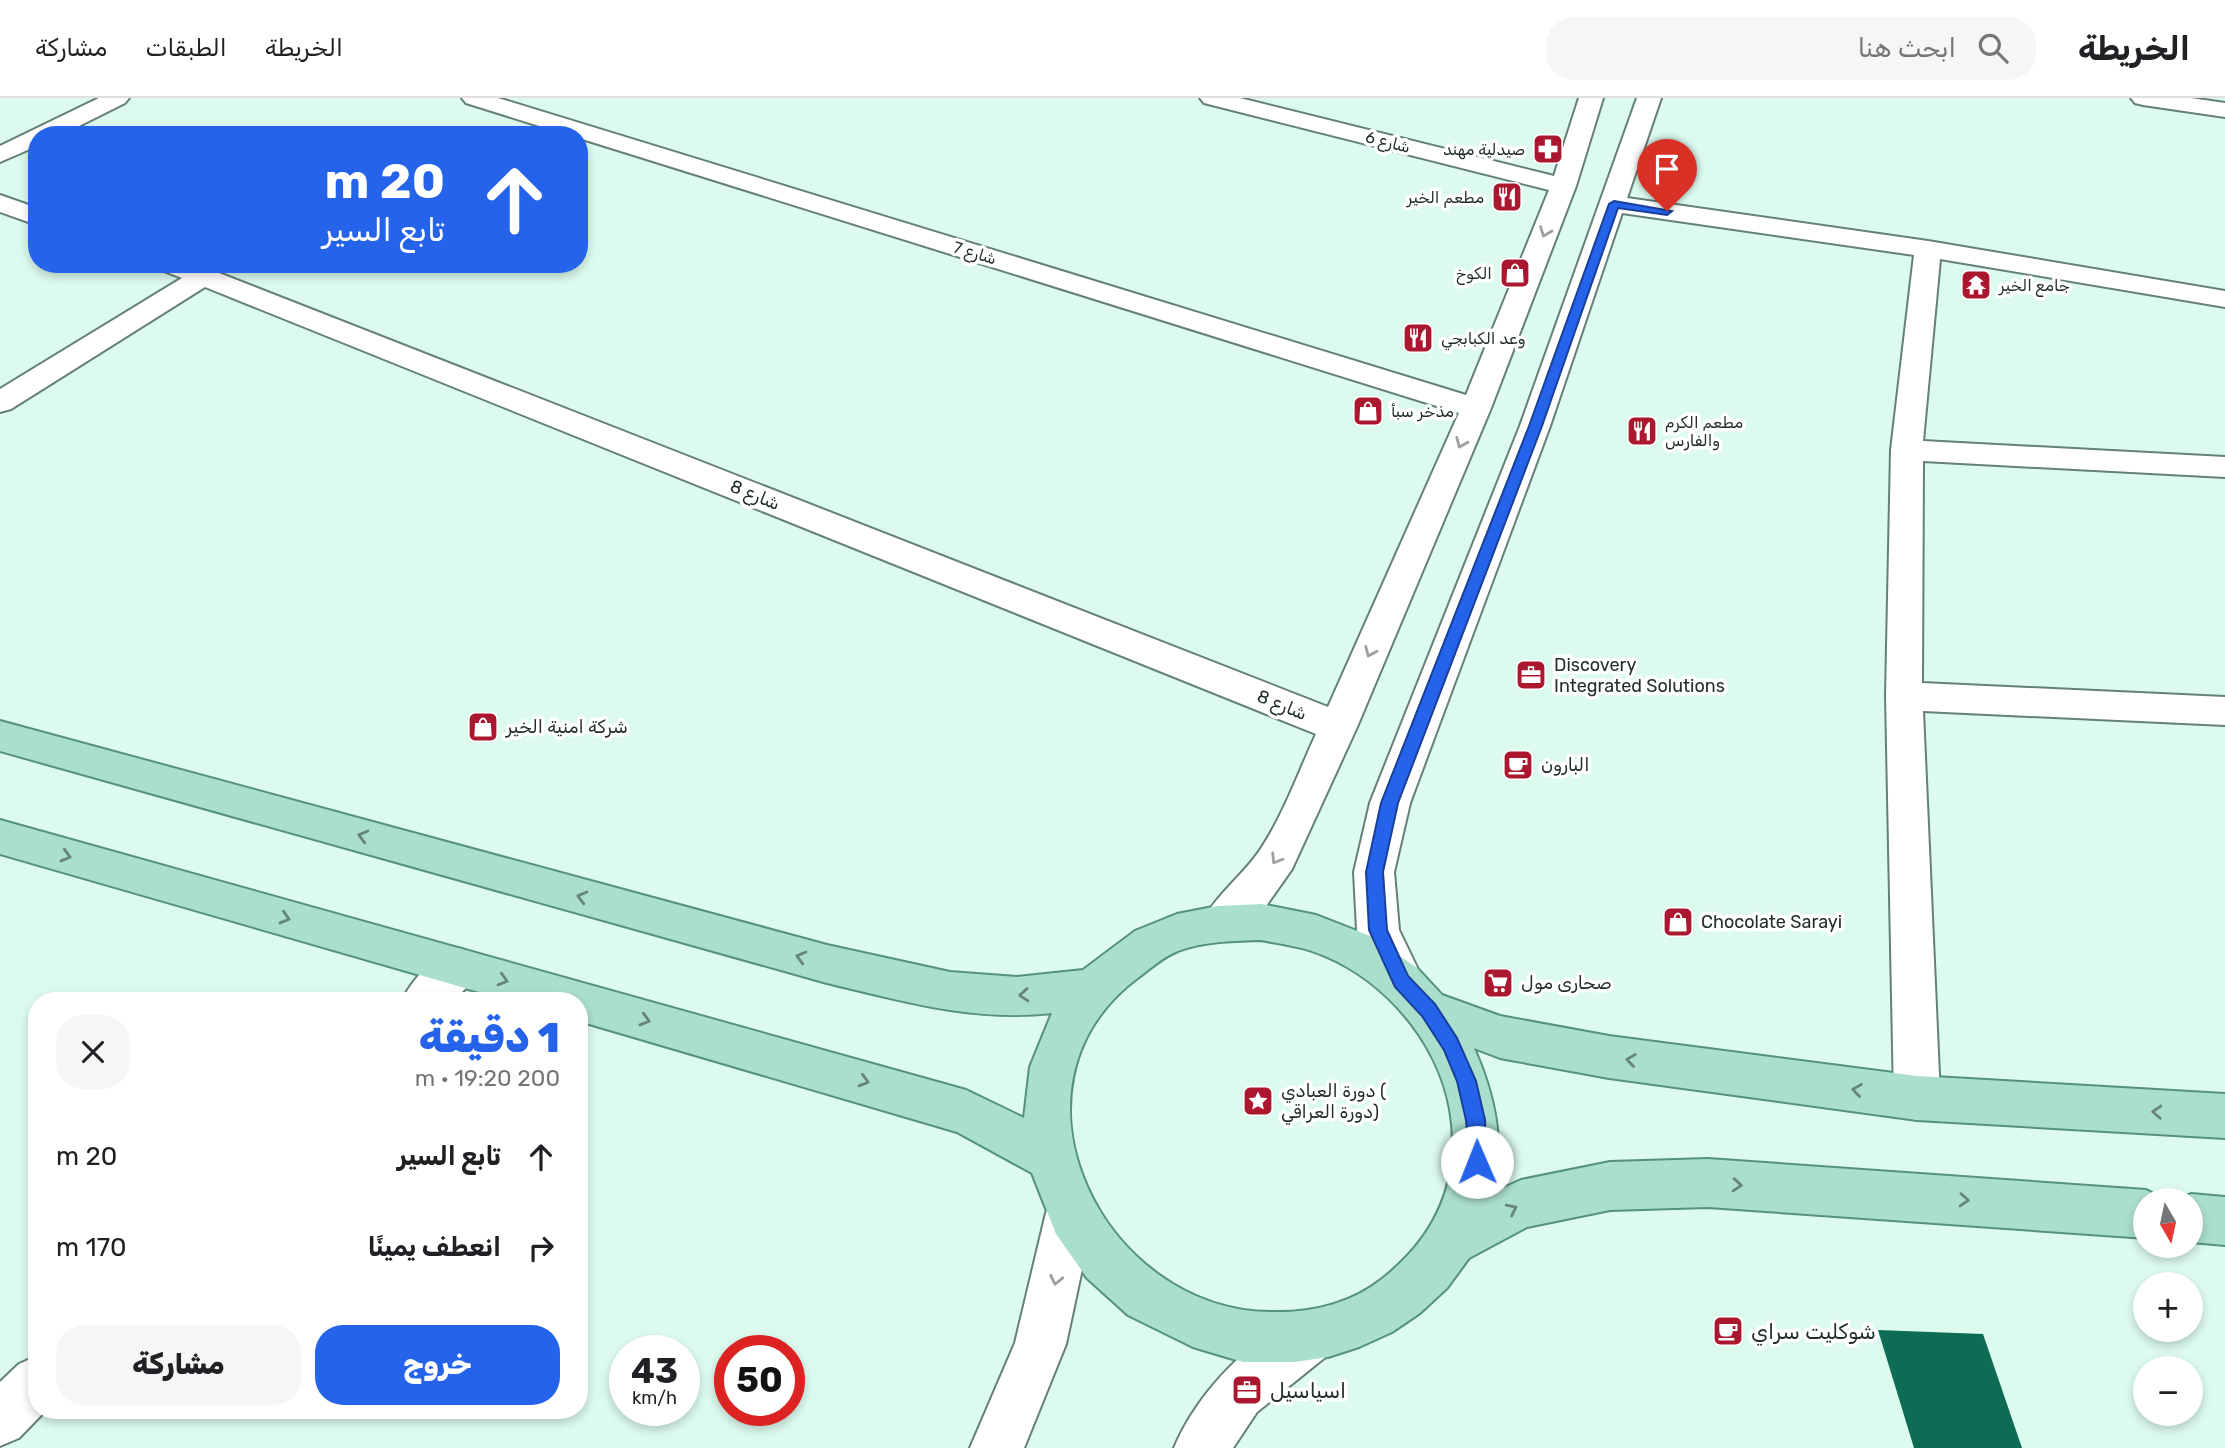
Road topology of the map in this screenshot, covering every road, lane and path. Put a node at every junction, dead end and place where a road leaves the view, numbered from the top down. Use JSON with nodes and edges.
{"nodes":[{"id":1,"x":117,"y":98,"type":"edge"},
{"id":2,"x":474,"y":98,"type":"edge"},
{"id":3,"x":1212,"y":98,"type":"edge"},
{"id":4,"x":1591,"y":98,"type":"edge"},
{"id":5,"x":1649,"y":98,"type":"edge"},
{"id":6,"x":2143,"y":98,"type":"edge"},
{"id":7,"x":2225,"y":110,"type":"edge"},
{"id":8,"x":60,"y":126,"type":"edge"},
{"id":9,"x":565,"y":126,"type":"edge"},
{"id":10,"x":588,"y":133,"type":"edge"},
{"id":11,"x":28,"y":141,"type":"edge"},
{"id":12,"x":0,"y":155,"type":"edge"},
{"id":13,"x":1563,"y":186,"type":"junction"},
{"id":14,"x":0,"y":204,"type":"edge"},
{"id":15,"x":1614,"y":204,"type":"junction"},
{"id":16,"x":28,"y":213,"type":"edge"},
{"id":17,"x":1928,"y":249,"type":"junction"},
{"id":18,"x":196,"y":273,"type":"edge"},
{"id":19,"x":204,"y":276,"type":"junction"},
{"id":20,"x":2225,"y":299,"type":"edge"},
{"id":21,"x":0,"y":402,"type":"edge"},
{"id":22,"x":1476,"y":408,"type":"junction"},
{"id":23,"x":1907,"y":450,"type":"junction"},
{"id":24,"x":2225,"y":467,"type":"edge"},
{"id":25,"x":1904,"y":696,"type":"junction"},
{"id":26,"x":2225,"y":711,"type":"edge"},
{"id":27,"x":1338,"y":727,"type":"junction"},
{"id":28,"x":0,"y":736,"type":"edge"},
{"id":29,"x":0,"y":838,"type":"edge"},
{"id":30,"x":1223,"y":923,"type":"junction"},
{"id":31,"x":458,"y":967,"type":"junction"},
{"id":32,"x":1092,"y":989,"type":"junction"},
{"id":33,"x":433,"y":992,"type":"edge"},
{"id":34,"x":547,"y":992,"type":"edge"},
{"id":35,"x":1415,"y":996,"type":"junction"},
{"id":36,"x":588,"y":1004,"type":"edge"},
{"id":37,"x":1917,"y":1098,"type":"junction"},
{"id":38,"x":2225,"y":1116,"type":"edge"},
{"id":39,"x":1049,"y":1157,"type":"junction"},
{"id":40,"x":1070,"y":1213,"type":"junction"},
{"id":41,"x":2133,"y":1213,"type":"edge"},
{"id":42,"x":2203,"y":1219,"type":"edge"},
{"id":43,"x":2225,"y":1220,"type":"edge"},
{"id":44,"x":1452,"y":1241,"type":"junction"},
{"id":45,"x":1310,"y":1337,"type":"junction"},
{"id":46,"x":28,"y":1391,"type":"edge"},
{"id":47,"x":0,"y":1419,"type":"edge"},
{"id":48,"x":997,"y":1448,"type":"edge"},
{"id":49,"x":1201,"y":1448,"type":"edge"}],
"edges":[{"from":1,"to":8,"type":"street"},
{"from":2,"to":9,"type":"street","name":"شارع 7"},
{"from":3,"to":13,"type":"street","name":"شارع 6"},
{"from":4,"to":13,"type":"street"},
{"from":5,"to":15,"type":"street"},
{"from":6,"to":7,"type":"street"},
{"from":10,"to":22,"type":"street","name":"شارع 7"},
{"from":11,"to":12,"type":"street"},
{"from":13,"to":22,"type":"street","one_way":true},
{"from":14,"to":16,"type":"street"},
{"from":15,"to":17,"type":"street"},
{"from":15,"to":35,"type":"street"},
{"from":17,"to":20,"type":"street"},
{"from":17,"to":23,"type":"street"},
{"from":18,"to":19,"type":"street","name":"شارع 8"},
{"from":19,"to":21,"type":"street"},
{"from":19,"to":27,"type":"street","name":"شارع 8"},
{"from":22,"to":27,"type":"street","one_way":true},
{"from":23,"to":24,"type":"street"},
{"from":23,"to":25,"type":"street"},
{"from":25,"to":26,"type":"street"},
{"from":25,"to":37,"type":"street"},
{"from":27,"to":30,"type":"street","one_way":true},
{"from":32,"to":28,"type":"main road","one_way":true},
{"from":29,"to":31,"type":"main road","one_way":true},
{"from":30,"to":32,"type":"main road"},
{"from":30,"to":35,"type":"main road"},
{"from":31,"to":33,"type":"street"},
{"from":31,"to":34,"type":"main road","one_way":true},
{"from":32,"to":39,"type":"main road"},
{"from":37,"to":35,"type":"main road","one_way":true},
{"from":35,"to":44,"type":"main road"},
{"from":36,"to":39,"type":"main road","one_way":true},
{"from":38,"to":37,"type":"main road","one_way":true},
{"from":39,"to":40,"type":"main road"},
{"from":40,"to":45,"type":"main road"},
{"from":40,"to":48,"type":"street","one_way":true},
{"from":44,"to":41,"type":"main road","one_way":true},
{"from":42,"to":43,"type":"main road"},
{"from":44,"to":45,"type":"main road"},
{"from":45,"to":49,"type":"street"},
{"from":46,"to":47,"type":"street"}]}
